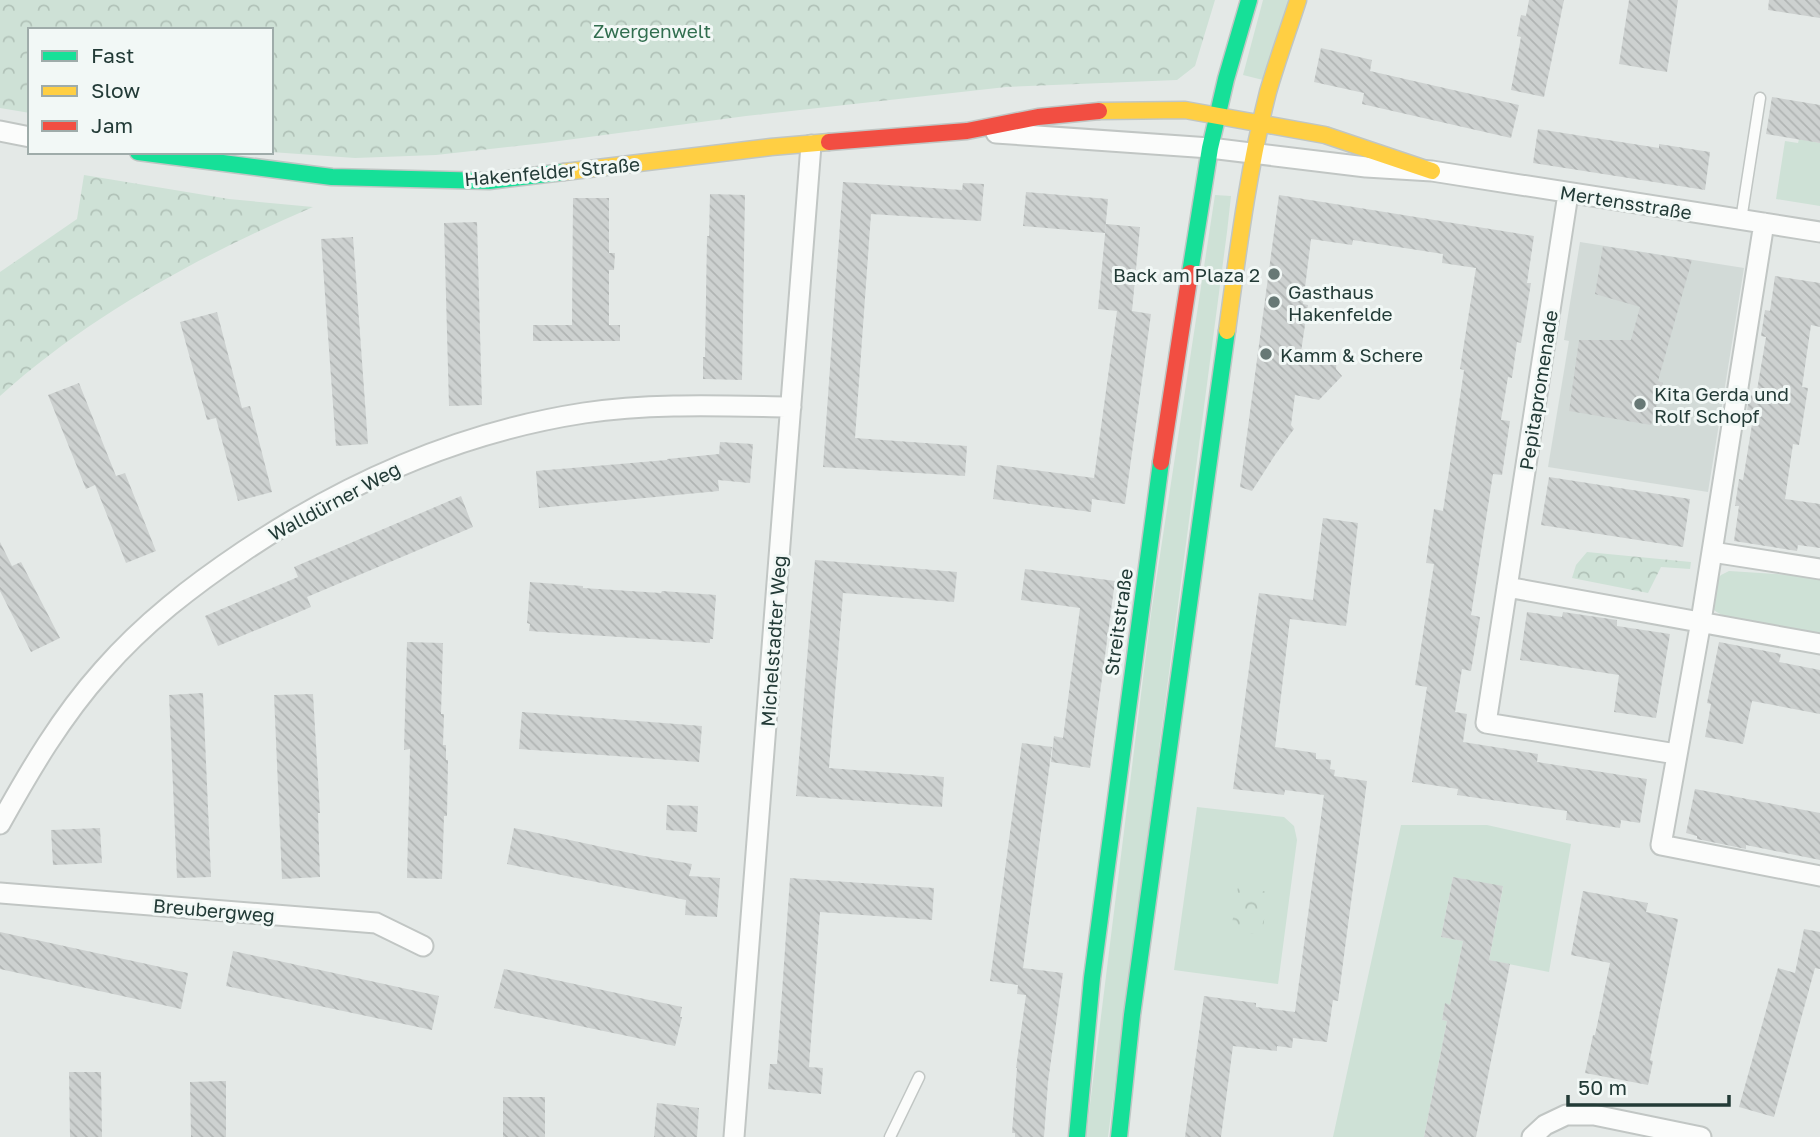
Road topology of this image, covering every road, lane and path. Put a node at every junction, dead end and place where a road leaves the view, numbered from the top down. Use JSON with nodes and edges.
{"nodes":[{"id":1,"x":1249,"y":0,"type":"edge"},
{"id":2,"x":1298,"y":0,"type":"edge"},
{"id":3,"x":1760,"y":98,"type":"dead end"},
{"id":4,"x":1217,"y":115,"type":"junction"},
{"id":5,"x":1261,"y":122,"type":"junction"},
{"id":6,"x":0,"y":131,"type":"edge"},
{"id":7,"x":967,"y":131,"type":"junction"},
{"id":8,"x":28,"y":137,"type":"edge"},
{"id":9,"x":811,"y":145,"type":"junction"},
{"id":10,"x":1210,"y":148,"type":"junction"},
{"id":11,"x":1255,"y":153,"type":"junction"},
{"id":12,"x":154,"y":154,"type":"edge"},
{"id":13,"x":1432,"y":171,"type":"junction"},
{"id":14,"x":1568,"y":194,"type":"junction"},
{"id":15,"x":1741,"y":220,"type":"junction"},
{"id":16,"x":1763,"y":223,"type":"junction"},
{"id":17,"x":1820,"y":232,"type":"edge"},
{"id":18,"x":791,"y":407,"type":"junction"},
{"id":19,"x":1712,"y":552,"type":"junction"},
{"id":20,"x":1820,"y":569,"type":"edge"},
{"id":21,"x":1507,"y":587,"type":"junction"},
{"id":22,"x":1701,"y":621,"type":"junction"},
{"id":23,"x":1820,"y":644,"type":"edge"},
{"id":24,"x":1676,"y":754,"type":"junction"},
{"id":25,"x":0,"y":824,"type":"edge"},
{"id":26,"x":1820,"y":876,"type":"edge"},
{"id":27,"x":0,"y":892,"type":"edge"},
{"id":28,"x":423,"y":946,"type":"dead end"},
{"id":29,"x":919,"y":1077,"type":"dead end"},
{"id":30,"x":734,"y":1137,"type":"edge"},
{"id":31,"x":890,"y":1137,"type":"edge"},
{"id":32,"x":1077,"y":1137,"type":"edge"},
{"id":33,"x":1119,"y":1137,"type":"edge"},
{"id":34,"x":1532,"y":1137,"type":"edge"},
{"id":35,"x":1701,"y":1137,"type":"edge"}],
"edges":[{"from":1,"to":4,"type":"main road","name":"Streitstraße"},
{"from":2,"to":5,"type":"main road"},
{"from":3,"to":15,"type":"lane"},
{"from":4,"to":5,"type":"main road","name":"Hakenfelder Straße"},
{"from":4,"to":7,"type":"main road","name":"Hakenfelder Straße"},
{"from":4,"to":10,"type":"main road","name":"Streitstraße"},
{"from":5,"to":11,"type":"main road"},
{"from":5,"to":13,"type":"main road","name":"Mertensstraße"},
{"from":6,"to":8,"type":"street"},
{"from":7,"to":9,"type":"main road","name":"Hakenfelder Straße"},
{"from":7,"to":10,"type":"street","name":"Hakenfelder Straße"},
{"from":9,"to":12,"type":"main road","name":"Hakenfelder Straße"},
{"from":9,"to":18,"type":"street","name":"Michelstadter Weg"},
{"from":10,"to":11,"type":"street","name":"Hakenfelder Straße"},
{"from":10,"to":32,"type":"main road","name":"Streitstraße"},
{"from":11,"to":13,"type":"street","name":"Mertensstraße"},
{"from":11,"to":33,"type":"main road"},
{"from":13,"to":14,"type":"street","name":"Mertensstraße"},
{"from":14,"to":15,"type":"street","name":"Mertensstraße"},
{"from":14,"to":21,"type":"street","name":"Pepitapromenade"},
{"from":15,"to":16,"type":"street","name":"Mertensstraße"},
{"from":16,"to":17,"type":"street","name":"Mertensstraße"},
{"from":16,"to":19,"type":"street"},
{"from":18,"to":25,"type":"street","name":"Walldürner Weg"},
{"from":18,"to":30,"type":"street","name":"Michelstadter Weg"},
{"from":19,"to":20,"type":"street"},
{"from":19,"to":22,"type":"street"},
{"from":21,"to":22,"type":"street"},
{"from":21,"to":24,"type":"street","name":"Pepitapromenade"},
{"from":22,"to":23,"type":"street"},
{"from":22,"to":24,"type":"street"},
{"from":24,"to":26,"type":"street"},
{"from":27,"to":28,"type":"street","name":"Breubergweg"},
{"from":29,"to":31,"type":"lane"},
{"from":34,"to":35,"type":"street"}]}
